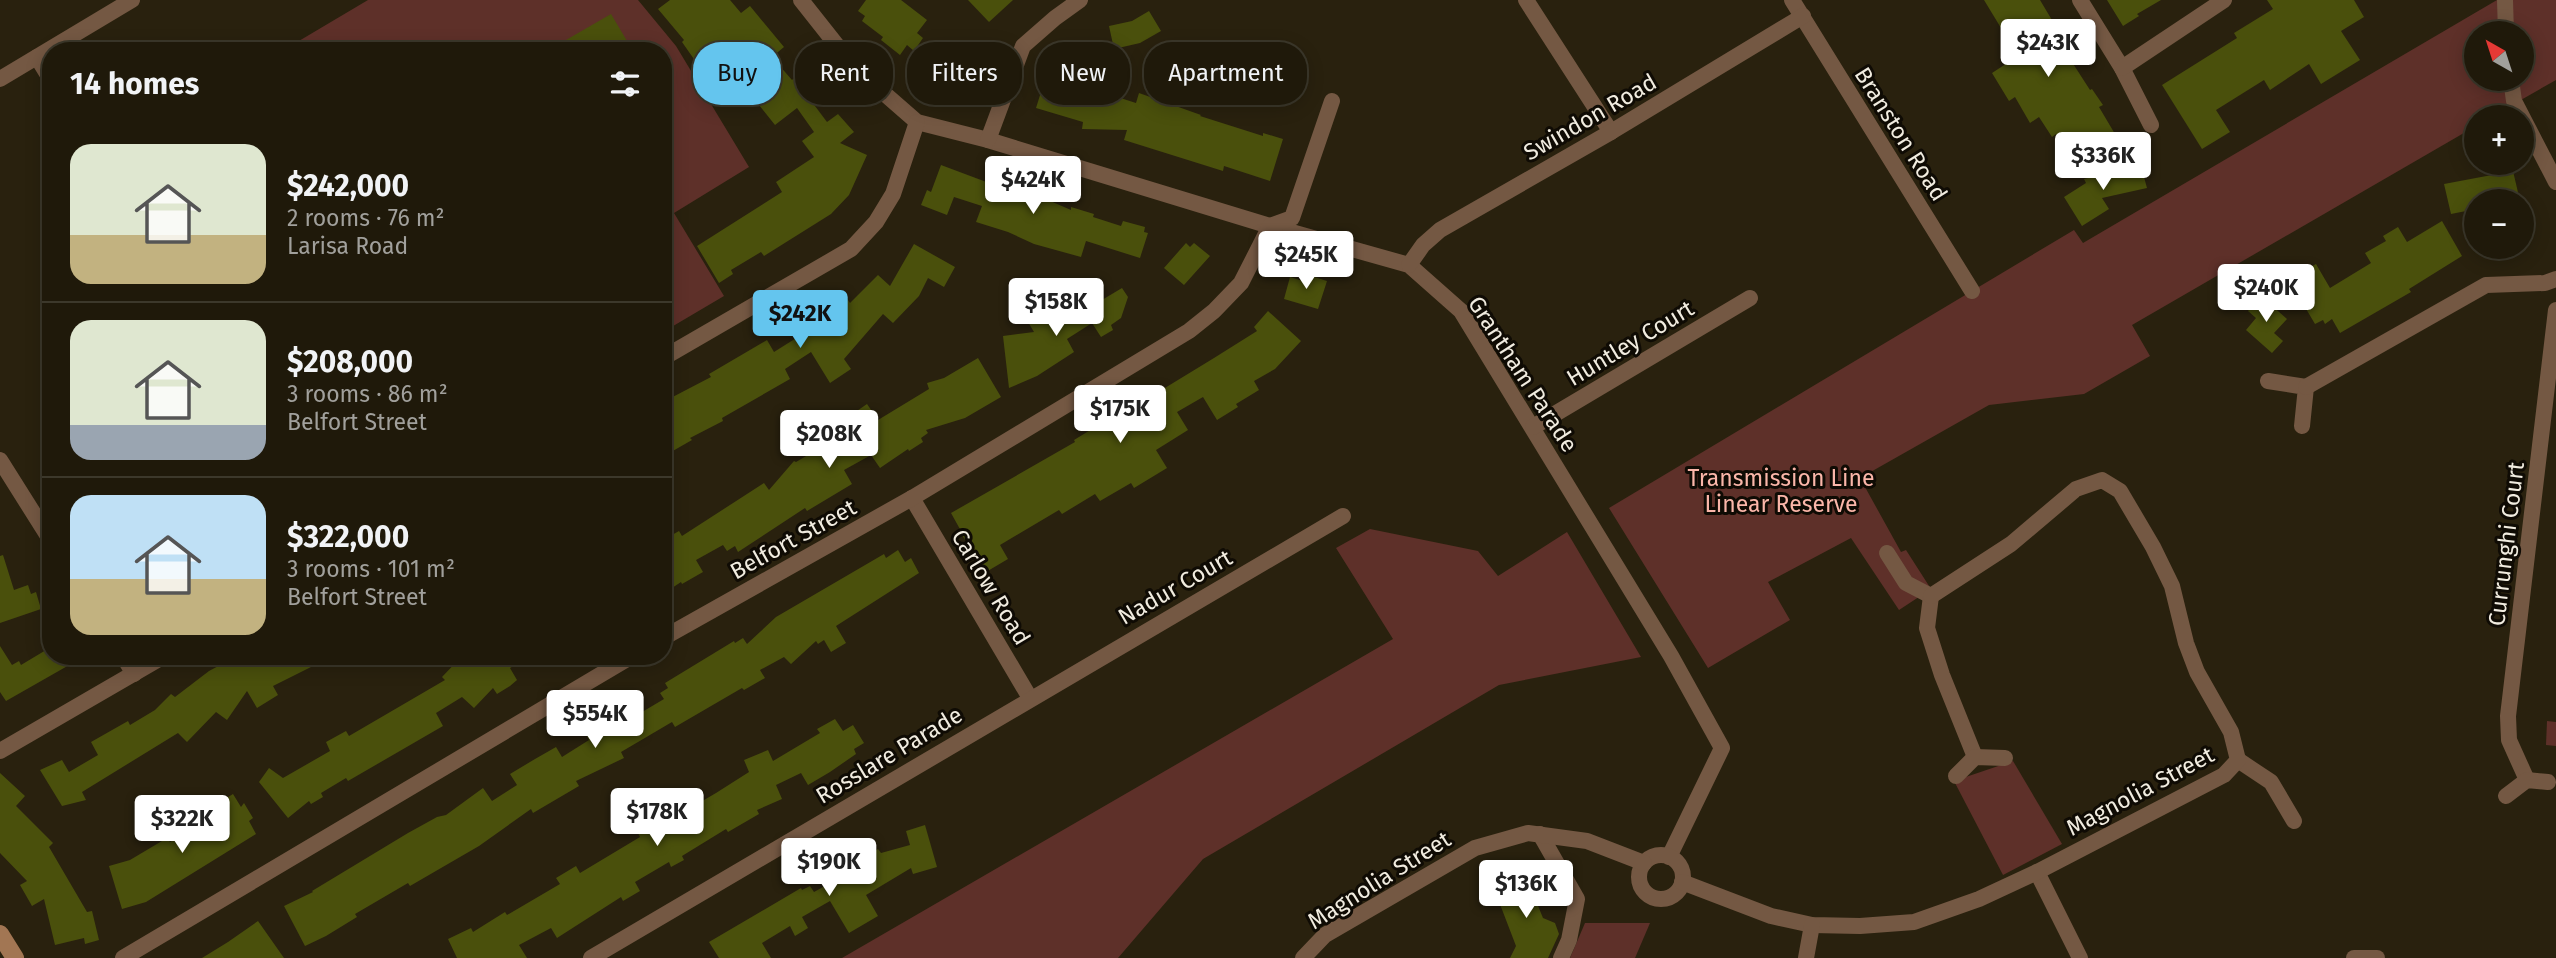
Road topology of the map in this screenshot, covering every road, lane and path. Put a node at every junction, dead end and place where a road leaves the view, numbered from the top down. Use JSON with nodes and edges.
{"nodes":[{"id":1,"x":132,"y":0,"type":"edge"},
{"id":2,"x":801,"y":0,"type":"edge"},
{"id":3,"x":1080,"y":0,"type":"edge"},
{"id":4,"x":1526,"y":0,"type":"edge"},
{"id":5,"x":1793,"y":0,"type":"edge"},
{"id":6,"x":2080,"y":0,"type":"edge"},
{"id":7,"x":2224,"y":0,"type":"edge"},
{"id":8,"x":2505,"y":0,"type":"edge"},
{"id":9,"x":1803,"y":16,"type":"junction"},
{"id":10,"x":2506,"y":21,"type":"edge"},
{"id":11,"x":62,"y":42,"type":"edge"},
{"id":12,"x":42,"y":54,"type":"edge"},
{"id":13,"x":37,"y":57,"type":"junction"},
{"id":14,"x":42,"y":65,"type":"edge"},
{"id":15,"x":2122,"y":68,"type":"junction"},
{"id":16,"x":0,"y":79,"type":"edge"},
{"id":17,"x":2513,"y":91,"type":"edge"},
{"id":18,"x":1332,"y":101,"type":"dead end"},
{"id":19,"x":917,"y":122,"type":"junction"},
{"id":20,"x":2151,"y":125,"type":"dead end"},
{"id":21,"x":1611,"y":132,"type":"junction"},
{"id":22,"x":988,"y":140,"type":"junction"},
{"id":23,"x":2556,"y":183,"type":"edge"},
{"id":24,"x":1270,"y":226,"type":"junction"},
{"id":25,"x":1409,"y":265,"type":"junction"},
{"id":26,"x":2556,"y":279,"type":"edge"},
{"id":27,"x":1972,"y":291,"type":"dead end"},
{"id":28,"x":1750,"y":299,"type":"dead end"},
{"id":29,"x":2556,"y":310,"type":"edge"},
{"id":30,"x":672,"y":353,"type":"edge"},
{"id":31,"x":2268,"y":382,"type":"dead end"},
{"id":32,"x":2306,"y":387,"type":"junction"},
{"id":33,"x":2302,"y":426,"type":"dead end"},
{"id":34,"x":1533,"y":427,"type":"junction"},
{"id":35,"x":0,"y":460,"type":"edge"},
{"id":36,"x":912,"y":498,"type":"junction"},
{"id":37,"x":1343,"y":516,"type":"dead end"},
{"id":38,"x":42,"y":527,"type":"edge"},
{"id":39,"x":1886,"y":553,"type":"dead end"},
{"id":40,"x":1931,"y":596,"type":"junction"},
{"id":41,"x":672,"y":633,"type":"edge"},
{"id":42,"x":128,"y":665,"type":"edge"},
{"id":43,"x":149,"y":665,"type":"edge"},
{"id":44,"x":617,"y":665,"type":"edge"},
{"id":45,"x":134,"y":674,"type":"junction"},
{"id":46,"x":1030,"y":698,"type":"junction"},
{"id":47,"x":0,"y":751,"type":"edge"},
{"id":48,"x":1975,"y":757,"type":"junction"},
{"id":49,"x":2005,"y":758,"type":"dead end"},
{"id":50,"x":2238,"y":760,"type":"junction"},
{"id":51,"x":1956,"y":776,"type":"dead end"},
{"id":52,"x":2527,"y":780,"type":"junction"},
{"id":53,"x":2548,"y":782,"type":"dead end"},
{"id":54,"x":2505,"y":796,"type":"dead end"},
{"id":55,"x":2294,"y":821,"type":"dead end"},
{"id":56,"x":1540,"y":834,"type":"junction"},
{"id":57,"x":1669,"y":857,"type":"junction"},
{"id":58,"x":1644,"y":863,"type":"junction"},
{"id":59,"x":2037,"y":872,"type":"junction"},
{"id":60,"x":1682,"y":882,"type":"junction"},
{"id":61,"x":1812,"y":925,"type":"junction"},
{"id":62,"x":0,"y":933,"type":"edge"},
{"id":63,"x":15,"y":958,"type":"edge"},
{"id":64,"x":123,"y":958,"type":"edge"},
{"id":65,"x":591,"y":958,"type":"edge"},
{"id":66,"x":1303,"y":958,"type":"edge"},
{"id":67,"x":1561,"y":958,"type":"edge"},
{"id":68,"x":1806,"y":958,"type":"edge"},
{"id":69,"x":2080,"y":958,"type":"edge"},
{"id":70,"x":2354,"y":958,"type":"edge"},
{"id":71,"x":2376,"y":958,"type":"edge"}],
"edges":[{"from":1,"to":11,"type":"street"},
{"from":2,"to":19,"type":"street","name":"Grantham Parade"},
{"from":3,"to":22,"type":"street"},
{"from":4,"to":21,"type":"street"},
{"from":5,"to":9,"type":"street","name":"Branston Road"},
{"from":6,"to":15,"type":"street"},
{"from":7,"to":15,"type":"street"},
{"from":8,"to":10,"type":"street"},
{"from":9,"to":21,"type":"street","name":"Swindon Road"},
{"from":9,"to":27,"type":"street","name":"Branston Road"},
{"from":12,"to":13,"type":"street"},
{"from":13,"to":14,"type":"street"},
{"from":13,"to":16,"type":"street"},
{"from":15,"to":20,"type":"street"},
{"from":17,"to":23,"type":"street"},
{"from":18,"to":24,"type":"street"},
{"from":19,"to":22,"type":"street","name":"Grantham Parade"},
{"from":19,"to":30,"type":"street"},
{"from":21,"to":25,"type":"street","name":"Swindon Road"},
{"from":22,"to":24,"type":"street","name":"Grantham Parade"},
{"from":24,"to":25,"type":"street","name":"Grantham Parade"},
{"from":24,"to":36,"type":"street","name":"Belfort Street"},
{"from":25,"to":34,"type":"street","name":"Grantham Parade"},
{"from":26,"to":32,"type":"street"},
{"from":28,"to":34,"type":"street","name":"Huntley Court"},
{"from":29,"to":52,"type":"street","name":"Currunghi Court"},
{"from":31,"to":32,"type":"street"},
{"from":32,"to":33,"type":"street"},
{"from":34,"to":57,"type":"street","name":"Grantham Parade"},
{"from":35,"to":38,"type":"street"},
{"from":36,"to":41,"type":"street","name":"Belfort Street"},
{"from":36,"to":46,"type":"street","name":"Carlow Road"},
{"from":37,"to":46,"type":"street","name":"Nadur Court"},
{"from":39,"to":40,"type":"street"},
{"from":40,"to":48,"type":"street"},
{"from":40,"to":50,"type":"street","name":"Magnolia Street"},
{"from":42,"to":45,"type":"street"},
{"from":43,"to":45,"type":"street"},
{"from":44,"to":64,"type":"street"},
{"from":45,"to":47,"type":"street"},
{"from":46,"to":65,"type":"street","name":"Rosslare Parade"},
{"from":48,"to":49,"type":"street"},
{"from":48,"to":51,"type":"street"},
{"from":50,"to":55,"type":"street"},
{"from":50,"to":59,"type":"street","name":"Magnolia Street"},
{"from":52,"to":53,"type":"street"},
{"from":52,"to":54,"type":"street"},
{"from":56,"to":58,"type":"street","name":"Magnolia Street"},
{"from":56,"to":66,"type":"street","name":"Magnolia Street"},
{"from":56,"to":67,"type":"street"},
{"from":57,"to":58,"type":"street"},
{"from":57,"to":60,"type":"street"},
{"from":58,"to":60,"type":"street"},
{"from":59,"to":61,"type":"street","name":"Magnolia Street"},
{"from":59,"to":69,"type":"street"},
{"from":60,"to":61,"type":"street","name":"Magnolia Street"},
{"from":61,"to":68,"type":"street"},
{"from":62,"to":63,"type":"street"},
{"from":70,"to":71,"type":"street"}]}
